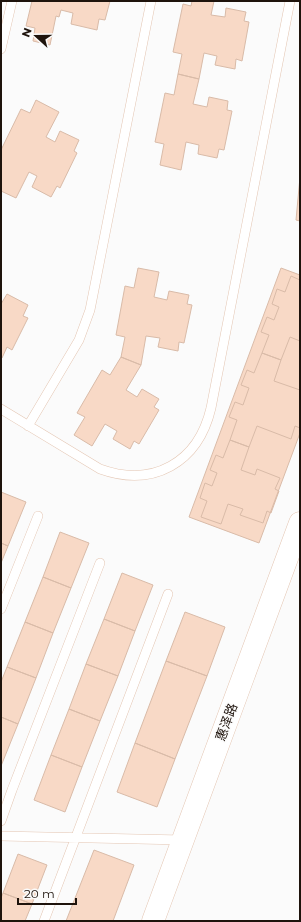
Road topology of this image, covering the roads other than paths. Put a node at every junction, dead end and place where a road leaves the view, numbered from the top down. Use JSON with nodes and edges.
{"nodes":[{"id":1,"x":12,"y":1,"type":"edge"},
{"id":2,"x":151,"y":1,"type":"edge"},
{"id":3,"x":290,"y":1,"type":"edge"},
{"id":4,"x":1,"y":49,"type":"edge"},
{"id":5,"x":1,"y":410,"type":"edge"},
{"id":6,"x":28,"y":426,"type":"junction"},
{"id":7,"x":38,"y":516,"type":"dead end"},
{"id":8,"x":300,"y":524,"type":"edge"},
{"id":9,"x":100,"y":563,"type":"dead end"},
{"id":10,"x":168,"y":594,"type":"dead end"},
{"id":11,"x":1,"y":609,"type":"edge"},
{"id":12,"x":1,"y":821,"type":"edge"},
{"id":13,"x":1,"y":836,"type":"edge"},
{"id":14,"x":76,"y":837,"type":"junction"},
{"id":15,"x":183,"y":840,"type":"junction"},
{"id":16,"x":44,"y":921,"type":"edge"},
{"id":17,"x":153,"y":921,"type":"edge"}],
"edges":[{"from":1,"to":4,"type":"lane"},
{"from":2,"to":6,"type":"lane"},
{"from":3,"to":6,"type":"lane"},
{"from":5,"to":6,"type":"lane"},
{"from":7,"to":11,"type":"lane"},
{"from":8,"to":15,"type":"street","name":"惠泽路"},
{"from":9,"to":12,"type":"lane"},
{"from":10,"to":14,"type":"lane"},
{"from":13,"to":14,"type":"lane"},
{"from":14,"to":15,"type":"lane"},
{"from":14,"to":16,"type":"lane"},
{"from":15,"to":17,"type":"street","name":"惠泽路"}]}
